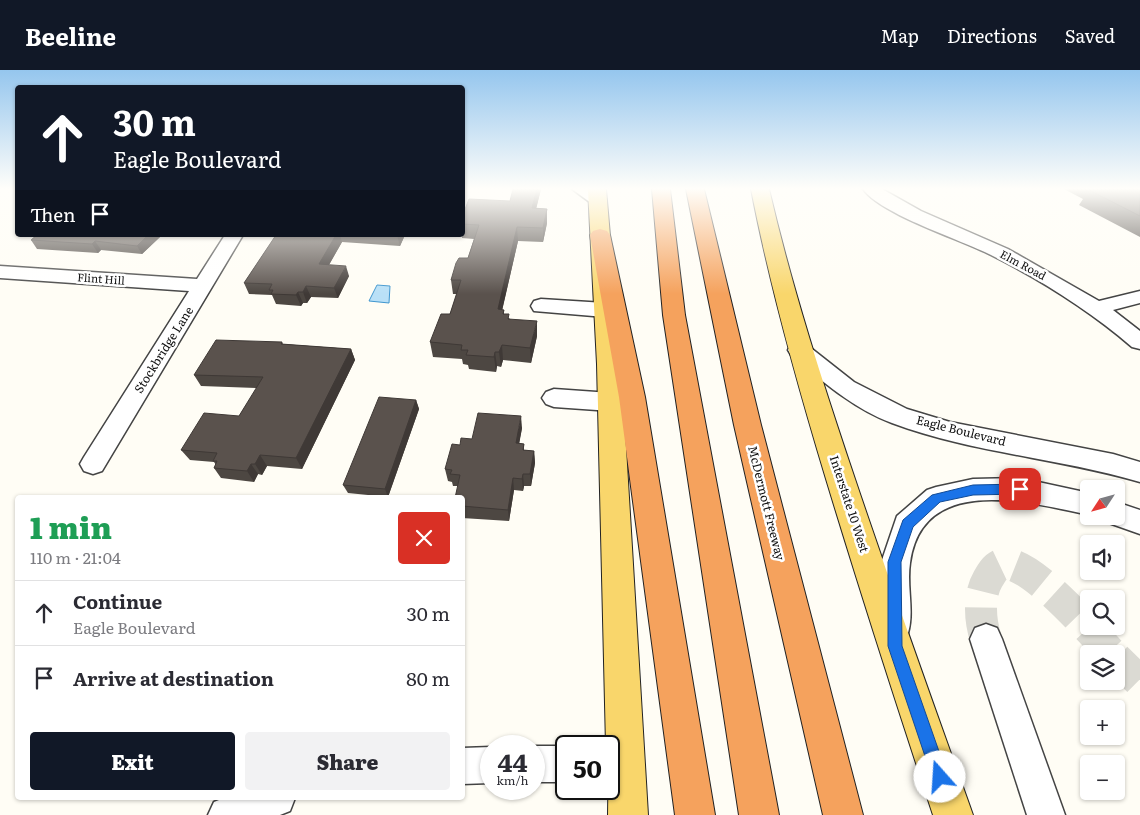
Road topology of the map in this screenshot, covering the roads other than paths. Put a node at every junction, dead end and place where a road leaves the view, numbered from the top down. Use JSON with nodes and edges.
{"nodes":[{"id":1,"x":599,"y":224,"type":"edge"},
{"id":2,"x":665,"y":224,"type":"edge"},
{"id":3,"x":702,"y":224,"type":"edge"},
{"id":4,"x":767,"y":224,"type":"edge"},
{"id":5,"x":931,"y":224,"type":"edge"},
{"id":6,"x":600,"y":235,"type":"junction"},
{"id":7,"x":233,"y":237,"type":"edge"},
{"id":8,"x":0,"y":272,"type":"edge"},
{"id":9,"x":203,"y":286,"type":"junction"},
{"id":10,"x":1140,"y":297,"type":"edge"},
{"id":11,"x":541,"y":306,"type":"dead end"},
{"id":12,"x":1097,"y":308,"type":"junction"},
{"id":13,"x":605,"y":310,"type":"junction"},
{"id":14,"x":1140,"y":342,"type":"edge"},
{"id":15,"x":799,"y":350,"type":"junction"},
{"id":16,"x":554,"y":398,"type":"dead end"},
{"id":17,"x":611,"y":402,"type":"junction"},
{"id":18,"x":93,"y":464,"type":"dead end"},
{"id":19,"x":1140,"y":472,"type":"edge"},
{"id":20,"x":1080,"y":502,"type":"edge"},
{"id":21,"x":1125,"y":517,"type":"edge"},
{"id":22,"x":1140,"y":522,"type":"edge"},
{"id":23,"x":986,"y":639,"type":"tunnel mouth"},
{"id":24,"x":895,"y":646,"type":"junction"},
{"id":25,"x":617,"y":735,"type":"edge"},
{"id":26,"x":480,"y":765,"type":"edge"},
{"id":27,"x":465,"y":766,"type":"edge"},
{"id":28,"x":620,"y":777,"type":"edge"},
{"id":29,"x":271,"y":800,"type":"edge"},
{"id":30,"x":227,"y":815,"type":"edge"},
{"id":31,"x":628,"y":815,"type":"edge"},
{"id":32,"x":695,"y":815,"type":"edge"},
{"id":33,"x":759,"y":815,"type":"edge"},
{"id":34,"x":843,"y":815,"type":"edge"},
{"id":35,"x":953,"y":815,"type":"edge"},
{"id":36,"x":1046,"y":815,"type":"edge"}],
"edges":[{"from":1,"to":6,"type":"main road"},
{"from":2,"to":33,"type":"highway"},
{"from":3,"to":34,"type":"highway","name":"McDermott Freeway"},
{"from":4,"to":15,"type":"main road","name":"Interstate 10 West"},
{"from":5,"to":12,"type":"street","name":"Elm Road"},
{"from":6,"to":13,"type":"main road"},
{"from":6,"to":32,"type":"highway"},
{"from":7,"to":9,"type":"street","name":"Stockbridge Lane"},
{"from":8,"to":9,"type":"street","name":"Flint Hill"},
{"from":9,"to":18,"type":"street","name":"Stockbridge Lane"},
{"from":10,"to":12,"type":"street"},
{"from":11,"to":13,"type":"street"},
{"from":12,"to":14,"type":"street","name":"Elm Road"},
{"from":13,"to":17,"type":"main road"},
{"from":15,"to":19,"type":"street","name":"Eagle Boulevard"},
{"from":15,"to":24,"type":"main road","name":"Interstate 10 West"},
{"from":16,"to":17,"type":"street"},
{"from":17,"to":25,"type":"main road"},
{"from":20,"to":24,"type":"street"},
{"from":21,"to":22,"type":"street"},
{"from":23,"to":36,"type":"street"},
{"from":24,"to":35,"type":"main road","name":"Interstate 10 West"},
{"from":26,"to":27,"type":"street"},
{"from":28,"to":31,"type":"main road"},
{"from":29,"to":30,"type":"street"}]}
